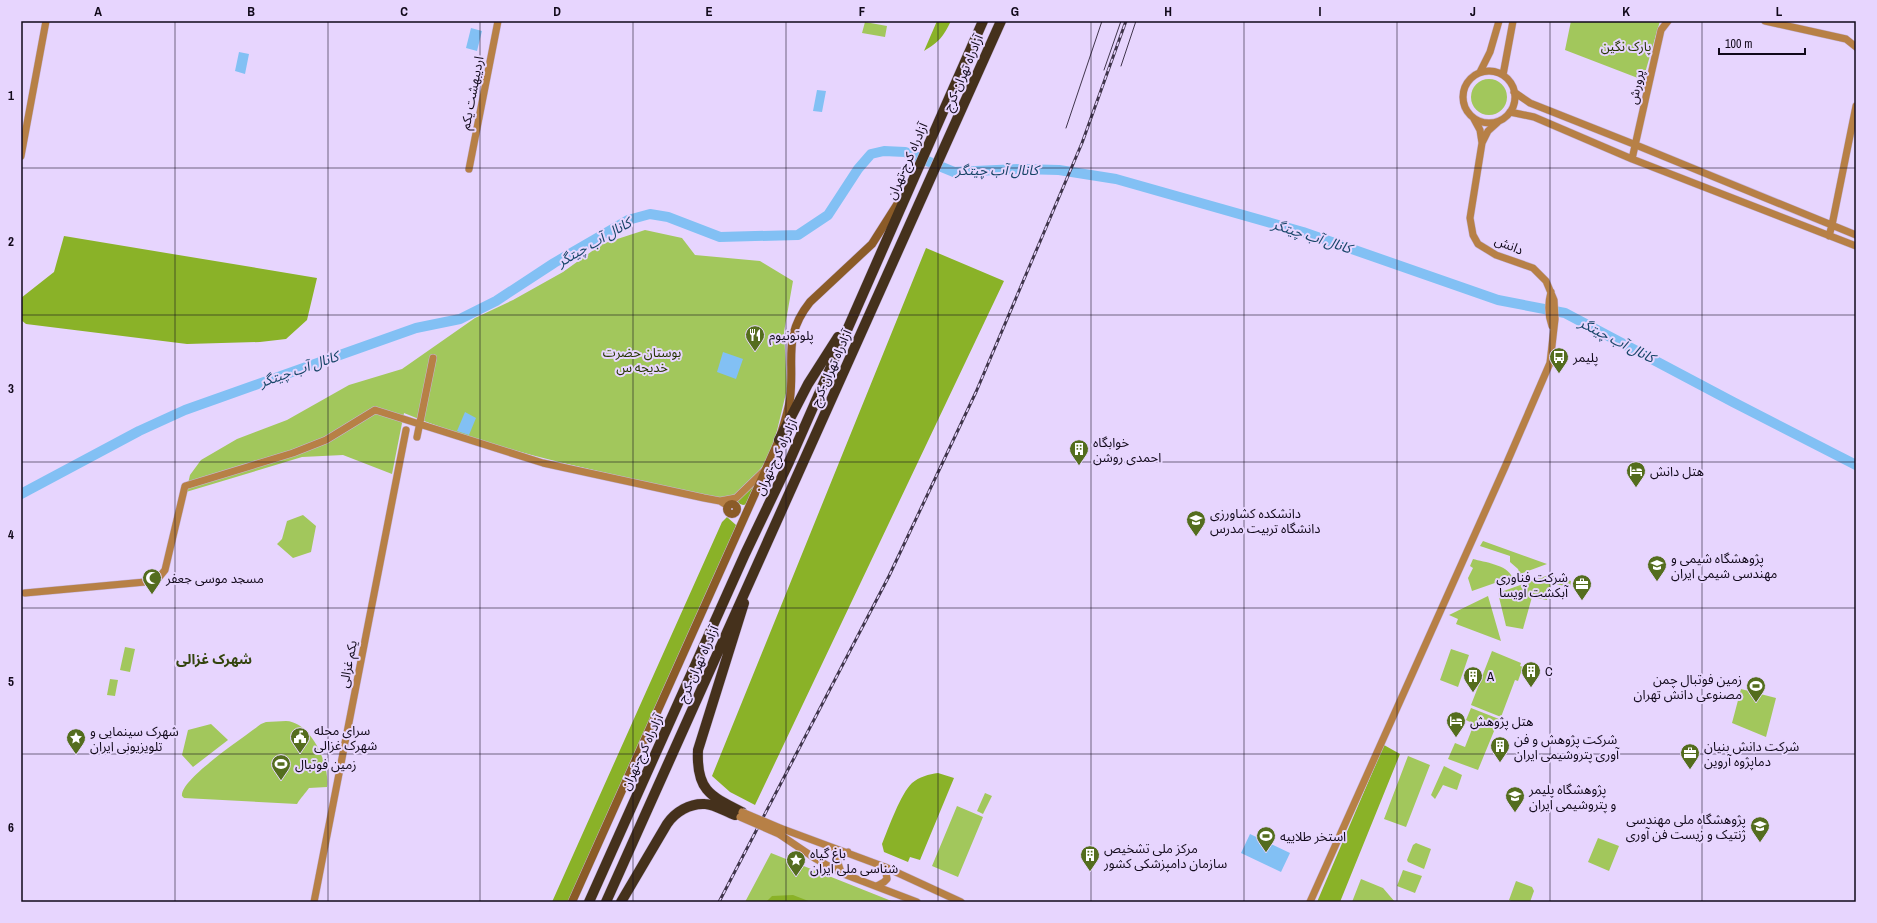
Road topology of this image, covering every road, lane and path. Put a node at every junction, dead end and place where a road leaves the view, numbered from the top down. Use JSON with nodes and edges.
{"nodes":[{"id":1,"x":46,"y":21,"type":"edge"},
{"id":2,"x":498,"y":21,"type":"edge"},
{"id":3,"x":983,"y":21,"type":"edge"},
{"id":4,"x":1001,"y":21,"type":"edge"},
{"id":5,"x":1499,"y":21,"type":"edge"},
{"id":6,"x":1512,"y":21,"type":"edge"},
{"id":7,"x":1668,"y":21,"type":"edge"},
{"id":8,"x":1769,"y":21,"type":"edge"},
{"id":9,"x":1787,"y":23,"type":"edge"},
{"id":10,"x":1856,"y":47,"type":"edge"},
{"id":11,"x":1480,"y":72,"type":"junction"},
{"id":12,"x":1503,"y":75,"type":"junction"},
{"id":13,"x":1514,"y":92,"type":"junction"},
{"id":14,"x":1856,"y":106,"type":"edge"},
{"id":15,"x":1510,"y":112,"type":"junction"},
{"id":16,"x":1474,"y":119,"type":"junction"},
{"id":17,"x":1498,"y":122,"type":"junction"},
{"id":18,"x":1482,"y":143,"type":"junction"},
{"id":19,"x":1636,"y":145,"type":"junction"},
{"id":20,"x":21,"y":156,"type":"edge"},
{"id":21,"x":1632,"y":159,"type":"junction"},
{"id":22,"x":469,"y":170,"type":"dead end"},
{"id":23,"x":915,"y":175,"type":"junction"},
{"id":24,"x":1832,"y":225,"type":"junction"},
{"id":25,"x":1856,"y":235,"type":"edge"},
{"id":26,"x":1828,"y":236,"type":"junction"},
{"id":27,"x":1856,"y":246,"type":"edge"},
{"id":28,"x":855,"y":312,"type":"junction"},
{"id":29,"x":433,"y":358,"type":"dead end"},
{"id":30,"x":420,"y":423,"type":"junction"},
{"id":31,"x":406,"y":430,"type":"dead end"},
{"id":32,"x":417,"y":437,"type":"dead end"},
{"id":33,"x":779,"y":440,"type":"junction"},
{"id":34,"x":766,"y":469,"type":"junction"},
{"id":35,"x":720,"y":501,"type":"junction"},
{"id":36,"x":728,"y":506,"type":"joint"},
{"id":37,"x":750,"y":506,"type":"junction"},
{"id":38,"x":737,"y":511,"type":"junction"},
{"id":39,"x":743,"y":521,"type":"junction"},
{"id":40,"x":747,"y":586,"type":"junction"},
{"id":41,"x":25,"y":593,"type":"dead end"},
{"id":42,"x":741,"y":815,"type":"junction"},
{"id":43,"x":780,"y":831,"type":"junction"},
{"id":44,"x":848,"y":852,"type":"junction"},
{"id":45,"x":886,"y":867,"type":"junction"},
{"id":46,"x":841,"y":873,"type":"junction"},
{"id":47,"x":877,"y":886,"type":"junction"},
{"id":48,"x":314,"y":902,"type":"edge"},
{"id":49,"x":572,"y":902,"type":"edge"},
{"id":50,"x":589,"y":902,"type":"edge"},
{"id":51,"x":606,"y":902,"type":"edge"},
{"id":52,"x":621,"y":902,"type":"edge"},
{"id":53,"x":917,"y":902,"type":"edge"},
{"id":54,"x":961,"y":902,"type":"edge"},
{"id":55,"x":1310,"y":902,"type":"edge"}],
"edges":[{"from":1,"to":20,"type":"street"},
{"from":2,"to":22,"type":"street","name":"اردیبهشت یکم"},
{"from":3,"to":23,"type":"highway","name":"آزادراه کرج-تهران"},
{"from":4,"to":40,"type":"highway","name":"آزادراه تهران-کرج"},
{"from":5,"to":11,"type":"street"},
{"from":6,"to":12,"type":"street"},
{"from":7,"to":19,"type":"street","name":"پرورش"},
{"from":8,"to":9,"type":"street"},
{"from":9,"to":10,"type":"street"},
{"from":11,"to":12,"type":"street"},
{"from":11,"to":16,"type":"street"},
{"from":12,"to":13,"type":"street"},
{"from":13,"to":15,"type":"street"},
{"from":13,"to":19,"type":"street"},
{"from":14,"to":24,"type":"street"},
{"from":15,"to":17,"type":"street"},
{"from":15,"to":21,"type":"street"},
{"from":16,"to":17,"type":"street"},
{"from":16,"to":18,"type":"street"},
{"from":17,"to":18,"type":"street"},
{"from":18,"to":55,"type":"street","name":"دانش"},
{"from":19,"to":21,"type":"street","name":"پرورش"},
{"from":19,"to":24,"type":"street"},
{"from":21,"to":26,"type":"street"},
{"from":23,"to":28,"type":"highway","name":"آزادراه کرج-تهران"},
{"from":23,"to":33,"type":"main road"},
{"from":24,"to":25,"type":"street"},
{"from":24,"to":26,"type":"street"},
{"from":26,"to":27,"type":"street"},
{"from":28,"to":33,"type":"highway"},
{"from":28,"to":50,"type":"highway","name":"آزادراه کرج-تهران"},
{"from":29,"to":30,"type":"street"},
{"from":30,"to":32,"type":"street"},
{"from":30,"to":35,"type":"street"},
{"from":30,"to":41,"type":"street"},
{"from":31,"to":48,"type":"street","name":"یکم غزالی"},
{"from":33,"to":34,"type":"main road"},
{"from":34,"to":35,"type":"street"},
{"from":34,"to":37,"type":"main road"},
{"from":35,"to":36,"type":"street"},
{"from":36,"to":38,"type":"main road"},
{"from":37,"to":38,"type":"main road"},
{"from":37,"to":39,"type":"main road"},
{"from":38,"to":39,"type":"main road"},
{"from":39,"to":49,"type":"main road"},
{"from":40,"to":42,"type":"highway"},
{"from":40,"to":51,"type":"highway","name":"آزادراه تهران-کرج"},
{"from":42,"to":43,"type":"street","bridge":true},
{"from":42,"to":52,"type":"highway"},
{"from":43,"to":44,"type":"street"},
{"from":43,"to":46,"type":"street"},
{"from":44,"to":45,"type":"street"},
{"from":44,"to":46,"type":"street"},
{"from":45,"to":47,"type":"street"},
{"from":45,"to":54,"type":"street"},
{"from":46,"to":47,"type":"street"},
{"from":47,"to":53,"type":"street"}]}
